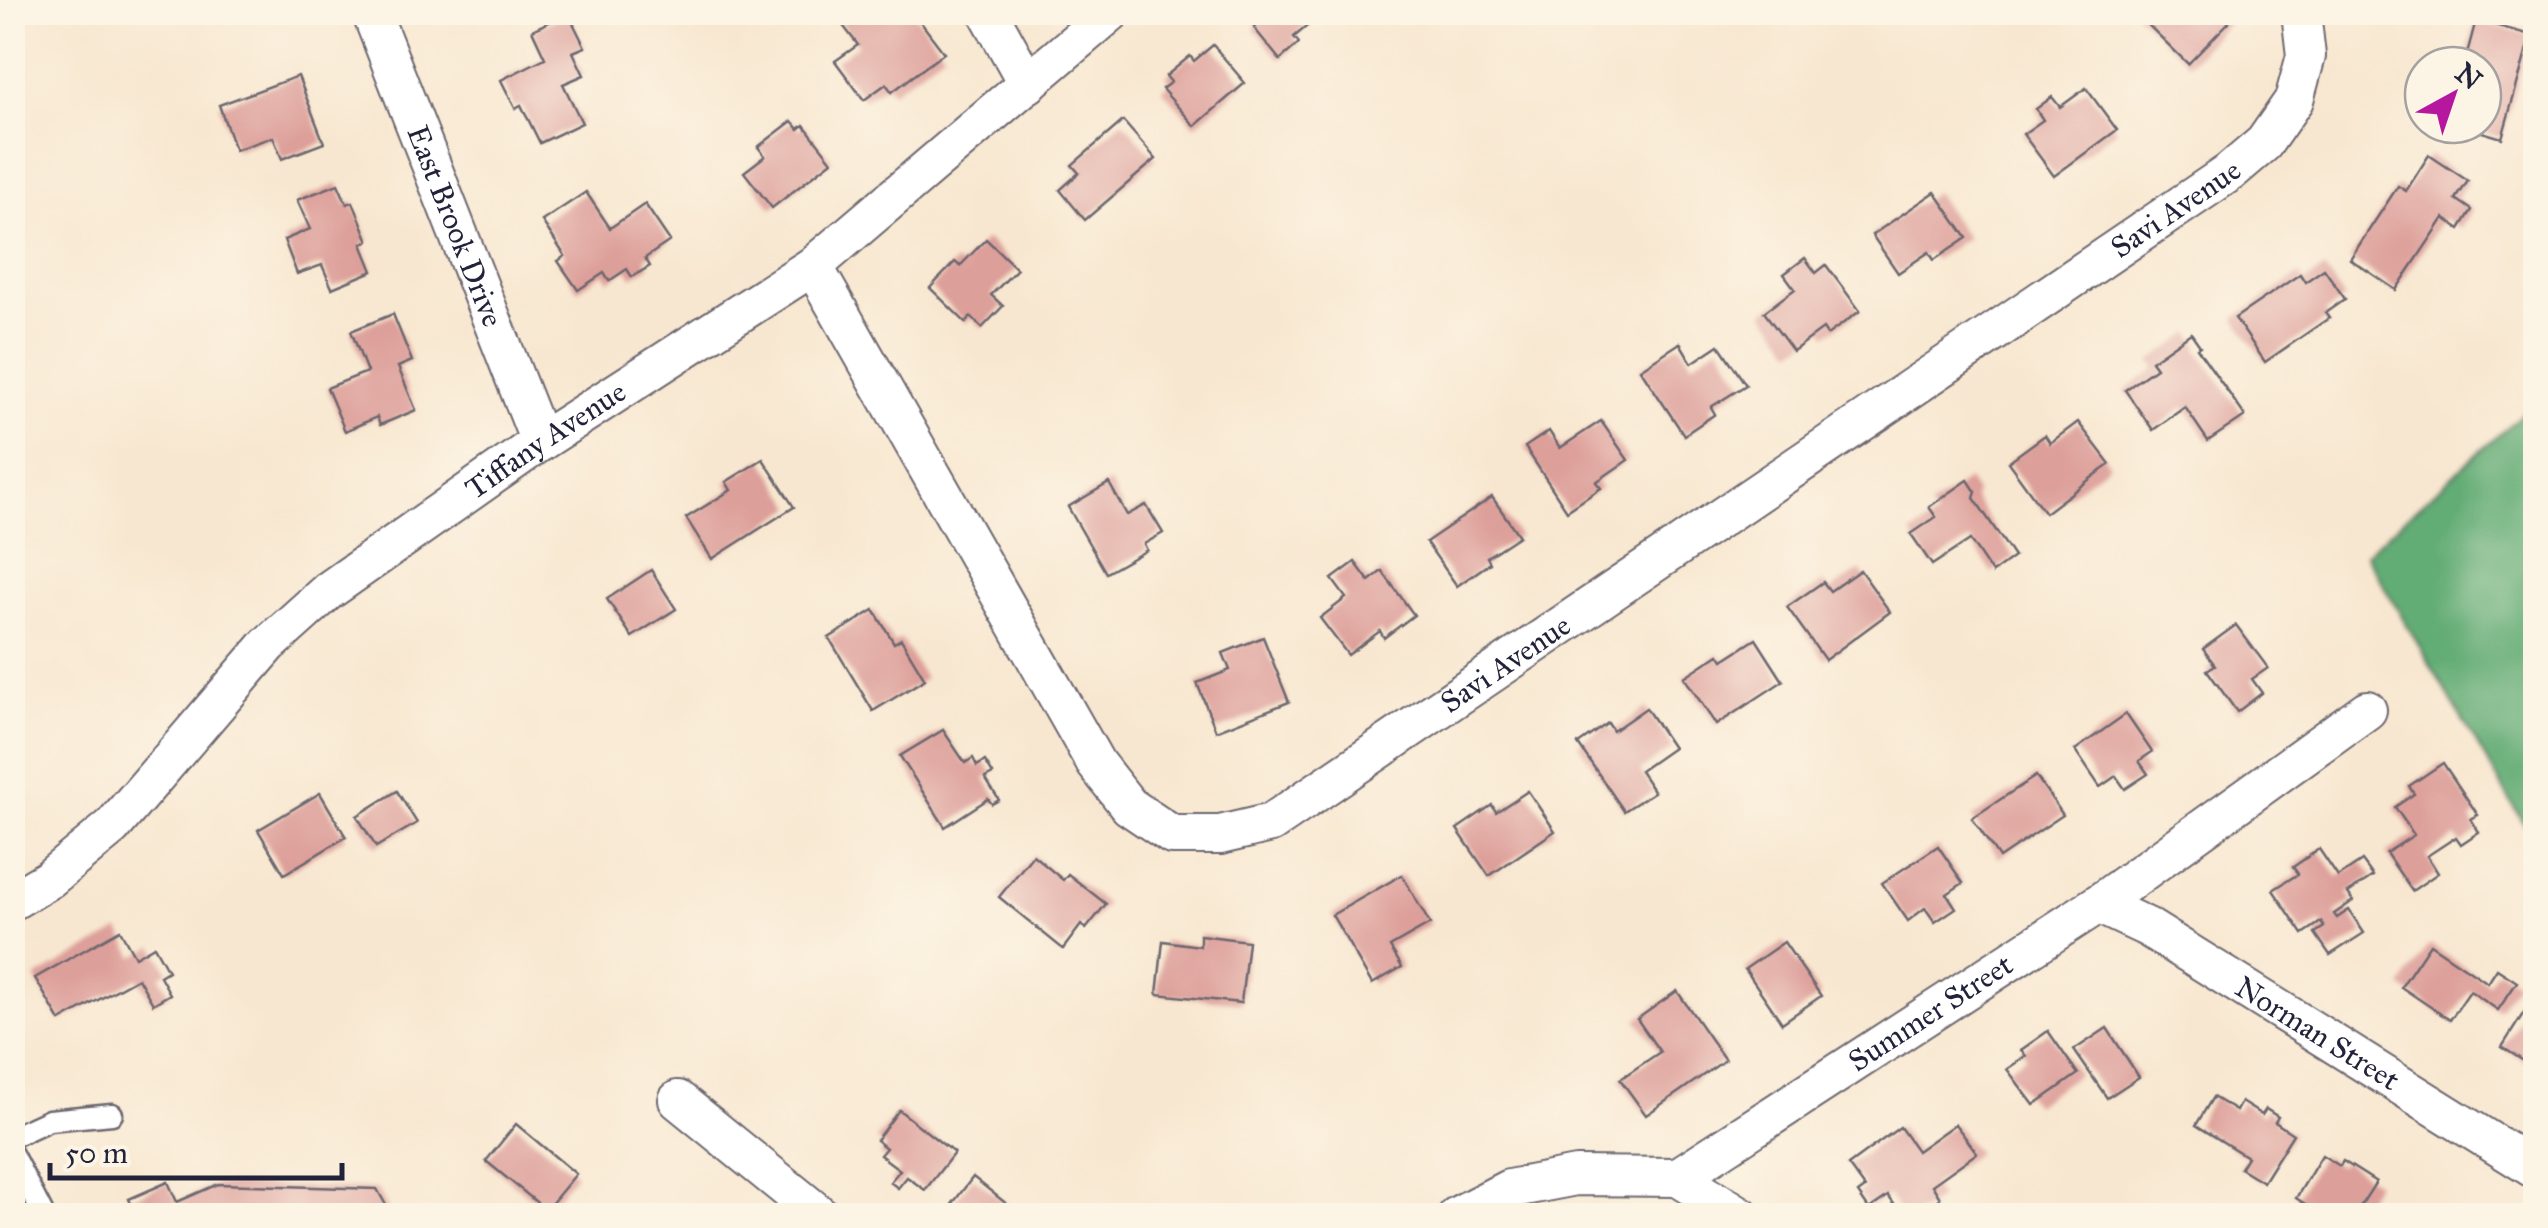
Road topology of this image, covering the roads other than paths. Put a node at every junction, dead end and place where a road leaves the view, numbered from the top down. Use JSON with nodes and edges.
{"nodes":[{"id":1,"x":371,"y":12,"type":"edge"},
{"id":2,"x":988,"y":12,"type":"edge"},
{"id":3,"x":1111,"y":12,"type":"edge"},
{"id":4,"x":2301,"y":12,"type":"edge"},
{"id":5,"x":1028,"y":84,"type":"junction"},
{"id":6,"x":814,"y":266,"type":"junction"},
{"id":7,"x":540,"y":442,"type":"junction"},
{"id":8,"x":2368,"y":710,"type":"dead end"},
{"id":9,"x":12,"y":901,"type":"edge"},
{"id":10,"x":2098,"y":904,"type":"junction"},
{"id":11,"x":678,"y":1100,"type":"dead end"},
{"id":12,"x":112,"y":1114,"type":"dead end"},
{"id":13,"x":12,"y":1138,"type":"edge"},
{"id":14,"x":12,"y":1154,"type":"edge"},
{"id":15,"x":2536,"y":1170,"type":"edge"},
{"id":16,"x":1678,"y":1177,"type":"junction"},
{"id":17,"x":44,"y":1216,"type":"edge"},
{"id":18,"x":822,"y":1216,"type":"edge"},
{"id":19,"x":1457,"y":1216,"type":"edge"},
{"id":20,"x":1741,"y":1216,"type":"edge"}],
"edges":[{"from":1,"to":7,"type":"street","name":"East Brook Drive"},
{"from":2,"to":5,"type":"street"},
{"from":3,"to":5,"type":"street","name":"Tiffany Avenue"},
{"from":4,"to":6,"type":"street","name":"Savi Avenue"},
{"from":5,"to":6,"type":"street","name":"Tiffany Avenue"},
{"from":6,"to":7,"type":"street","name":"Tiffany Avenue"},
{"from":7,"to":9,"type":"street","name":"Tiffany Avenue"},
{"from":8,"to":10,"type":"street","name":"Summer Street"},
{"from":10,"to":15,"type":"street","name":"Norman Street"},
{"from":10,"to":16,"type":"street","name":"Summer Street"},
{"from":11,"to":18,"type":"street"},
{"from":12,"to":13,"type":"lane"},
{"from":14,"to":17,"type":"lane"},
{"from":16,"to":19,"type":"street"},
{"from":16,"to":20,"type":"street"}]}
